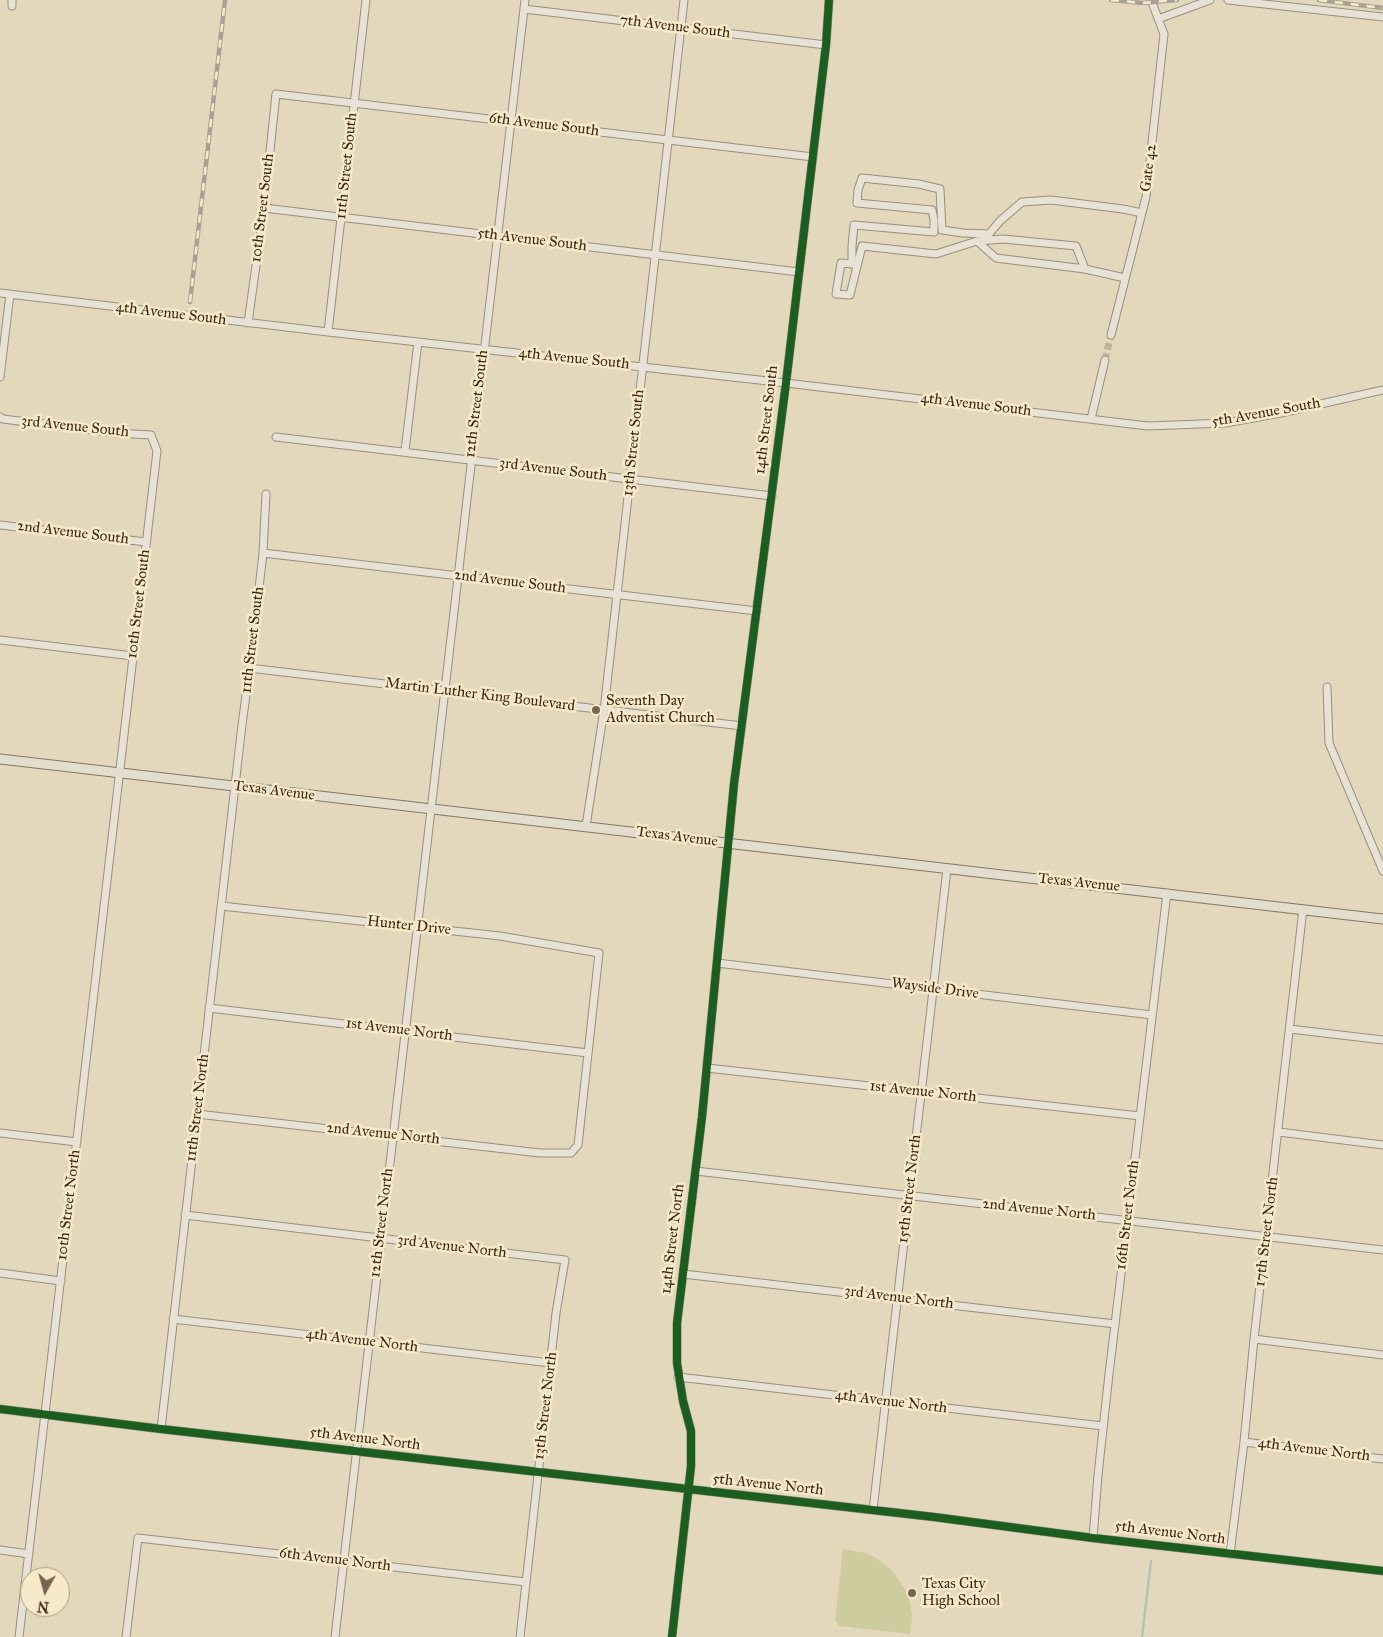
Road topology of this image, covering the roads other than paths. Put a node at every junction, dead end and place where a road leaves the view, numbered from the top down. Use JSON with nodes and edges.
{"nodes":[{"id":1,"x":366,"y":0,"type":"edge"},
{"id":2,"x":525,"y":0,"type":"edge"},
{"id":3,"x":684,"y":0,"type":"edge"},
{"id":4,"x":829,"y":0,"type":"edge"},
{"id":5,"x":1151,"y":0,"type":"edge"},
{"id":6,"x":1210,"y":0,"type":"edge"},
{"id":7,"x":1228,"y":0,"type":"edge"},
{"id":8,"x":524,"y":8,"type":"junction"},
{"id":9,"x":1383,"y":17,"type":"edge"},
{"id":10,"x":1158,"y":19,"type":"junction"},
{"id":11,"x":680,"y":27,"type":"junction"},
{"id":12,"x":826,"y":45,"type":"junction"},
{"id":13,"x":276,"y":94,"type":"joint"},
{"id":14,"x":354,"y":103,"type":"junction"},
{"id":15,"x":511,"y":121,"type":"junction"},
{"id":16,"x":668,"y":140,"type":"junction"},
{"id":17,"x":813,"y":157,"type":"junction"},
{"id":18,"x":264,"y":208,"type":"junction"},
{"id":19,"x":1142,"y":213,"type":"junction"},
{"id":20,"x":341,"y":217,"type":"junction"},
{"id":21,"x":497,"y":236,"type":"junction"},
{"id":22,"x":977,"y":240,"type":"junction"},
{"id":23,"x":655,"y":254,"type":"junction"},
{"id":24,"x":1085,"y":269,"type":"junction"},
{"id":25,"x":799,"y":272,"type":"junction"},
{"id":26,"x":1125,"y":278,"type":"junction"},
{"id":27,"x":0,"y":293,"type":"edge"},
{"id":28,"x":10,"y":294,"type":"junction"},
{"id":29,"x":248,"y":323,"type":"junction"},
{"id":30,"x":328,"y":332,"type":"junction"},
{"id":31,"x":1111,"y":335,"type":"tunnel mouth"},
{"id":32,"x":418,"y":342,"type":"junction"},
{"id":33,"x":484,"y":349,"type":"junction"},
{"id":34,"x":1105,"y":360,"type":"tunnel mouth"},
{"id":35,"x":642,"y":367,"type":"junction"},
{"id":36,"x":0,"y":377,"type":"edge"},
{"id":37,"x":786,"y":383,"type":"junction"},
{"id":38,"x":1383,"y":390,"type":"edge"},
{"id":39,"x":0,"y":417,"type":"edge"},
{"id":40,"x":1091,"y":419,"type":"junction"},
{"id":41,"x":1148,"y":426,"type":"joint"},
{"id":42,"x":151,"y":435,"type":"joint"},
{"id":43,"x":276,"y":437,"type":"dead end"},
{"id":44,"x":405,"y":451,"type":"junction"},
{"id":45,"x":470,"y":460,"type":"junction"},
{"id":46,"x":630,"y":479,"type":"junction"},
{"id":47,"x":266,"y":494,"type":"dead end"},
{"id":48,"x":772,"y":496,"type":"junction"},
{"id":49,"x":0,"y":525,"type":"edge"},
{"id":50,"x":146,"y":542,"type":"junction"},
{"id":51,"x":263,"y":553,"type":"junction"},
{"id":52,"x":457,"y":576,"type":"junction"},
{"id":53,"x":617,"y":594,"type":"junction"},
{"id":54,"x":757,"y":611,"type":"junction"},
{"id":55,"x":0,"y":640,"type":"edge"},
{"id":56,"x":133,"y":656,"type":"junction"},
{"id":57,"x":249,"y":668,"type":"junction"},
{"id":58,"x":1327,"y":687,"type":"dead end"},
{"id":59,"x":444,"y":691,"type":"junction"},
{"id":60,"x":604,"y":710,"type":"junction"},
{"id":61,"x":742,"y":726,"type":"junction"},
{"id":62,"x":0,"y":759,"type":"edge"},
{"id":63,"x":119,"y":773,"type":"junction"},
{"id":64,"x":235,"y":786,"type":"junction"},
{"id":65,"x":430,"y":809,"type":"junction"},
{"id":66,"x":586,"y":826,"type":"junction"},
{"id":67,"x":729,"y":843,"type":"junction"},
{"id":68,"x":947,"y":869,"type":"junction"},
{"id":69,"x":1383,"y":871,"type":"edge"},
{"id":70,"x":1167,"y":893,"type":"junction"},
{"id":71,"x":221,"y":906,"type":"junction"},
{"id":72,"x":1303,"y":909,"type":"junction"},
{"id":73,"x":1383,"y":919,"type":"edge"},
{"id":74,"x":416,"y":927,"type":"junction"},
{"id":75,"x":717,"y":963,"type":"junction"},
{"id":76,"x":933,"y":989,"type":"junction"},
{"id":77,"x":209,"y":1008,"type":"junction"},
{"id":78,"x":1152,"y":1015,"type":"junction"},
{"id":79,"x":1290,"y":1029,"type":"junction"},
{"id":80,"x":404,"y":1031,"type":"junction"},
{"id":81,"x":1383,"y":1040,"type":"edge"},
{"id":82,"x":588,"y":1052,"type":"junction"},
{"id":83,"x":707,"y":1068,"type":"junction"},
{"id":84,"x":921,"y":1092,"type":"junction"},
{"id":85,"x":197,"y":1114,"type":"junction"},
{"id":86,"x":1140,"y":1116,"type":"junction"},
{"id":87,"x":1279,"y":1132,"type":"junction"},
{"id":88,"x":0,"y":1133,"type":"edge"},
{"id":89,"x":392,"y":1135,"type":"junction"},
{"id":90,"x":76,"y":1142,"type":"junction"},
{"id":91,"x":1383,"y":1145,"type":"edge"},
{"id":92,"x":696,"y":1171,"type":"junction"},
{"id":93,"x":909,"y":1196,"type":"junction"},
{"id":94,"x":185,"y":1215,"type":"junction"},
{"id":95,"x":1128,"y":1220,"type":"junction"},
{"id":96,"x":1266,"y":1236,"type":"junction"},
{"id":97,"x":381,"y":1238,"type":"junction"},
{"id":98,"x":1383,"y":1250,"type":"edge"},
{"id":99,"x":564,"y":1265,"type":"joint"},
{"id":100,"x":0,"y":1273,"type":"edge"},
{"id":101,"x":683,"y":1274,"type":"junction"},
{"id":102,"x":61,"y":1281,"type":"junction"},
{"id":103,"x":897,"y":1298,"type":"junction"},
{"id":104,"x":173,"y":1319,"type":"junction"},
{"id":105,"x":1115,"y":1324,"type":"junction"},
{"id":106,"x":1254,"y":1339,"type":"junction"},
{"id":107,"x":369,"y":1342,"type":"junction"},
{"id":108,"x":1383,"y":1354,"type":"edge"},
{"id":109,"x":551,"y":1362,"type":"junction"},
{"id":110,"x":678,"y":1377,"type":"junction"},
{"id":111,"x":885,"y":1402,"type":"junction"},
{"id":112,"x":0,"y":1409,"type":"edge"},
{"id":113,"x":45,"y":1414,"type":"junction"},
{"id":114,"x":1103,"y":1426,"type":"junction"},
{"id":115,"x":162,"y":1429,"type":"junction"},
{"id":116,"x":1244,"y":1442,"type":"junction"},
{"id":117,"x":356,"y":1452,"type":"junction"},
{"id":118,"x":1383,"y":1459,"type":"edge"},
{"id":119,"x":538,"y":1473,"type":"junction"},
{"id":120,"x":688,"y":1490,"type":"junction"},
{"id":121,"x":873,"y":1510,"type":"junction"},
{"id":122,"x":1093,"y":1538,"type":"junction"},
{"id":123,"x":0,"y":1550,"type":"edge"},
{"id":124,"x":29,"y":1554,"type":"junction"},
{"id":125,"x":1230,"y":1554,"type":"junction"},
{"id":126,"x":343,"y":1561,"type":"junction"},
{"id":127,"x":1383,"y":1571,"type":"edge"},
{"id":128,"x":526,"y":1582,"type":"junction"},
{"id":129,"x":19,"y":1637,"type":"edge"},
{"id":130,"x":126,"y":1637,"type":"edge"},
{"id":131,"x":334,"y":1637,"type":"edge"},
{"id":132,"x":520,"y":1637,"type":"edge"},
{"id":133,"x":672,"y":1637,"type":"edge"}],
"edges":[{"from":1,"to":14,"type":"street","name":"11th Street South"},
{"from":2,"to":8,"type":"street","name":"12th Street South"},
{"from":3,"to":11,"type":"street","name":"13th Street South"},
{"from":4,"to":12,"type":"street","name":"14th Street South"},
{"from":5,"to":10,"type":"street","name":"Gate 42"},
{"from":6,"to":10,"type":"street"},
{"from":7,"to":9,"type":"street"},
{"from":8,"to":11,"type":"street","name":"7th Avenue South"},
{"from":8,"to":15,"type":"street","name":"12th Street South"},
{"from":10,"to":19,"type":"street","name":"Gate 42"},
{"from":11,"to":12,"type":"street","name":"7th Avenue South"},
{"from":11,"to":16,"type":"street","name":"13th Street South"},
{"from":12,"to":17,"type":"street","name":"14th Street South"},
{"from":13,"to":14,"type":"street","name":"6th Avenue South"},
{"from":13,"to":18,"type":"street","name":"10th Street South"},
{"from":14,"to":15,"type":"street","name":"6th Avenue South"},
{"from":14,"to":20,"type":"street","name":"11th Street South"},
{"from":15,"to":16,"type":"street","name":"6th Avenue South"},
{"from":15,"to":21,"type":"street","name":"12th Street South"},
{"from":16,"to":17,"type":"street","name":"6th Avenue South"},
{"from":16,"to":23,"type":"street","name":"13th Street South"},
{"from":17,"to":25,"type":"street","name":"14th Street South"},
{"from":18,"to":20,"type":"street","name":"5th Avenue South"},
{"from":18,"to":29,"type":"street","name":"10th Street South"},
{"from":19,"to":22,"type":"street"},
{"from":19,"to":26,"type":"street","name":"Gate 42"},
{"from":20,"to":21,"type":"street","name":"5th Avenue South"},
{"from":20,"to":30,"type":"street","name":"11th Street South"},
{"from":21,"to":23,"type":"street","name":"5th Avenue South"},
{"from":21,"to":33,"type":"street","name":"12th Street South"},
{"from":22,"to":24,"type":"street"},
{"from":22,"to":24,"type":"street"},
{"from":23,"to":25,"type":"street","name":"5th Avenue South"},
{"from":23,"to":35,"type":"street","name":"13th Street South"},
{"from":24,"to":26,"type":"street"},
{"from":25,"to":37,"type":"street","name":"14th Street South"},
{"from":26,"to":31,"type":"street","name":"Gate 42"},
{"from":27,"to":28,"type":"street","name":"4th Avenue South"},
{"from":28,"to":29,"type":"street","name":"4th Avenue South"},
{"from":28,"to":36,"type":"street"},
{"from":29,"to":30,"type":"street","name":"4th Avenue South"},
{"from":30,"to":32,"type":"street","name":"4th Avenue South"},
{"from":32,"to":33,"type":"street","name":"4th Avenue South"},
{"from":32,"to":44,"type":"street"},
{"from":33,"to":35,"type":"street","name":"4th Avenue South"},
{"from":33,"to":45,"type":"street","name":"12th Street South"},
{"from":34,"to":40,"type":"street"},
{"from":35,"to":37,"type":"street","name":"4th Avenue South"},
{"from":35,"to":46,"type":"street","name":"13th Street South"},
{"from":37,"to":40,"type":"street","name":"4th Avenue South"},
{"from":37,"to":48,"type":"street","name":"14th Street South"},
{"from":38,"to":41,"type":"street","name":"5th Avenue South"},
{"from":39,"to":42,"type":"street","name":"3rd Avenue South"},
{"from":40,"to":41,"type":"street","name":"4th Avenue South"},
{"from":42,"to":50,"type":"street","name":"10th Street South"},
{"from":43,"to":44,"type":"street","name":"3rd Avenue South"},
{"from":44,"to":45,"type":"street","name":"3rd Avenue South"},
{"from":45,"to":46,"type":"street","name":"3rd Avenue South"},
{"from":45,"to":52,"type":"street","name":"12th Street South"},
{"from":46,"to":48,"type":"street","name":"3rd Avenue South"},
{"from":46,"to":53,"type":"street","name":"13th Street South"},
{"from":47,"to":51,"type":"street","name":"11th Street South"},
{"from":48,"to":54,"type":"street","name":"14th Street South"},
{"from":49,"to":50,"type":"street","name":"2nd Avenue South"},
{"from":50,"to":56,"type":"street","name":"10th Street South"},
{"from":51,"to":52,"type":"street","name":"2nd Avenue South"},
{"from":51,"to":57,"type":"street","name":"11th Street South"},
{"from":52,"to":53,"type":"street","name":"2nd Avenue South"},
{"from":52,"to":59,"type":"street","name":"12th Street South"},
{"from":53,"to":54,"type":"street","name":"2nd Avenue South"},
{"from":53,"to":60,"type":"street","name":"13th Street South"},
{"from":54,"to":61,"type":"street","name":"14th Street South"},
{"from":55,"to":56,"type":"street"},
{"from":56,"to":63,"type":"street","name":"10th Street South"},
{"from":57,"to":59,"type":"street","name":"Martin Luther King Boulevard"},
{"from":57,"to":64,"type":"street","name":"11th Street South"},
{"from":58,"to":69,"type":"street"},
{"from":59,"to":60,"type":"street","name":"Martin Luther King Boulevard"},
{"from":59,"to":65,"type":"street","name":"12th Street South"},
{"from":60,"to":61,"type":"street","name":"Martin Luther King Boulevard"},
{"from":60,"to":66,"type":"street","name":"13th Street South"},
{"from":61,"to":67,"type":"street","name":"14th Street South"},
{"from":62,"to":63,"type":"main road","name":"Texas Avenue"},
{"from":63,"to":64,"type":"main road","name":"Texas Avenue"},
{"from":63,"to":90,"type":"street","name":"10th Street North"},
{"from":64,"to":65,"type":"main road","name":"Texas Avenue"},
{"from":64,"to":71,"type":"street","name":"11th Street North"},
{"from":65,"to":66,"type":"main road","name":"Texas Avenue"},
{"from":65,"to":74,"type":"street","name":"12th Street North"},
{"from":66,"to":67,"type":"main road","name":"Texas Avenue"},
{"from":67,"to":68,"type":"main road","name":"Texas Avenue"},
{"from":67,"to":75,"type":"street","name":"14th Street North"},
{"from":68,"to":70,"type":"main road","name":"Texas Avenue"},
{"from":68,"to":76,"type":"street","name":"15th Street North"},
{"from":70,"to":72,"type":"main road","name":"Texas Avenue"},
{"from":70,"to":78,"type":"street","name":"16th Street North"},
{"from":71,"to":74,"type":"street","name":"Hunter Drive"},
{"from":71,"to":77,"type":"street","name":"11th Street North"},
{"from":72,"to":73,"type":"main road","name":"Texas Avenue"},
{"from":72,"to":79,"type":"street","name":"17th Street North"},
{"from":74,"to":80,"type":"street","name":"12th Street North"},
{"from":74,"to":82,"type":"street","name":"Hunter Drive"},
{"from":75,"to":76,"type":"street","name":"Wayside Drive"},
{"from":75,"to":83,"type":"street","name":"14th Street North"},
{"from":76,"to":78,"type":"street","name":"Wayside Drive"},
{"from":76,"to":84,"type":"street","name":"15th Street North"},
{"from":77,"to":80,"type":"street","name":"1st Avenue North"},
{"from":77,"to":85,"type":"street","name":"11th Street North"},
{"from":78,"to":86,"type":"street","name":"16th Street North"},
{"from":79,"to":81,"type":"street"},
{"from":79,"to":87,"type":"street","name":"17th Street North"},
{"from":80,"to":82,"type":"street","name":"1st Avenue North"},
{"from":80,"to":89,"type":"street","name":"12th Street North"},
{"from":82,"to":89,"type":"street","name":"2nd Avenue North"},
{"from":83,"to":84,"type":"street","name":"1st Avenue North"},
{"from":83,"to":92,"type":"street","name":"14th Street North"},
{"from":84,"to":86,"type":"street","name":"1st Avenue North"},
{"from":84,"to":93,"type":"street","name":"15th Street North"},
{"from":85,"to":89,"type":"street","name":"2nd Avenue North"},
{"from":85,"to":94,"type":"street","name":"11th Street North"},
{"from":86,"to":95,"type":"street","name":"16th Street North"},
{"from":87,"to":91,"type":"street"},
{"from":87,"to":96,"type":"street","name":"17th Street North"},
{"from":88,"to":90,"type":"street"},
{"from":89,"to":97,"type":"street","name":"12th Street North"},
{"from":90,"to":102,"type":"street","name":"10th Street North"},
{"from":92,"to":93,"type":"street","name":"2nd Avenue North"},
{"from":92,"to":101,"type":"street","name":"14th Street North"},
{"from":93,"to":95,"type":"street","name":"2nd Avenue North"},
{"from":93,"to":103,"type":"street","name":"15th Street North"},
{"from":94,"to":97,"type":"street","name":"3rd Avenue North"},
{"from":94,"to":104,"type":"street","name":"11th Street North"},
{"from":95,"to":96,"type":"street","name":"2nd Avenue North"},
{"from":95,"to":105,"type":"street","name":"16th Street North"},
{"from":96,"to":98,"type":"street","name":"2nd Avenue North"},
{"from":96,"to":106,"type":"street","name":"17th Street North"},
{"from":97,"to":99,"type":"street","name":"3rd Avenue North"},
{"from":97,"to":107,"type":"street","name":"12th Street North"},
{"from":99,"to":109,"type":"street","name":"13th Street North"},
{"from":100,"to":102,"type":"street"},
{"from":101,"to":103,"type":"street","name":"3rd Avenue North"},
{"from":101,"to":110,"type":"street","name":"14th Street North"},
{"from":102,"to":113,"type":"street","name":"10th Street North"},
{"from":103,"to":105,"type":"street","name":"3rd Avenue North"},
{"from":103,"to":111,"type":"street","name":"15th Street North"},
{"from":104,"to":107,"type":"street","name":"4th Avenue North"},
{"from":104,"to":115,"type":"street","name":"11th Street North"},
{"from":105,"to":114,"type":"street","name":"16th Street North"},
{"from":106,"to":108,"type":"street"},
{"from":106,"to":116,"type":"street","name":"17th Street North"},
{"from":107,"to":109,"type":"street","name":"4th Avenue North"},
{"from":107,"to":117,"type":"street","name":"12th Street North"},
{"from":109,"to":119,"type":"street","name":"13th Street North"},
{"from":110,"to":111,"type":"street","name":"4th Avenue North"},
{"from":110,"to":120,"type":"street","name":"14th Street North"},
{"from":111,"to":114,"type":"street","name":"4th Avenue North"},
{"from":111,"to":121,"type":"street","name":"15th Street North"},
{"from":112,"to":113,"type":"street","name":"5th Avenue North"},
{"from":113,"to":115,"type":"street","name":"5th Avenue North"},
{"from":113,"to":124,"type":"street","name":"10th Street North"},
{"from":114,"to":122,"type":"street","name":"16th Street North"},
{"from":115,"to":117,"type":"street","name":"5th Avenue North"},
{"from":116,"to":118,"type":"street","name":"4th Avenue North"},
{"from":116,"to":125,"type":"street","name":"17th Street North"},
{"from":117,"to":119,"type":"street","name":"5th Avenue North"},
{"from":117,"to":126,"type":"street","name":"12th Street North"},
{"from":119,"to":120,"type":"street","name":"5th Avenue North"},
{"from":119,"to":128,"type":"street","name":"13th Street North"},
{"from":120,"to":121,"type":"street","name":"5th Avenue North"},
{"from":120,"to":133,"type":"street","name":"14th Street North"},
{"from":121,"to":122,"type":"street","name":"5th Avenue North"},
{"from":122,"to":125,"type":"street","name":"5th Avenue North"},
{"from":123,"to":124,"type":"street"},
{"from":124,"to":129,"type":"street","name":"10th Street North"},
{"from":125,"to":127,"type":"street","name":"5th Avenue North"},
{"from":126,"to":128,"type":"street","name":"6th Avenue North"},
{"from":126,"to":130,"type":"street","name":"6th Avenue North"},
{"from":126,"to":131,"type":"street","name":"12th Street North"},
{"from":128,"to":132,"type":"street","name":"13th Street North"}]}
